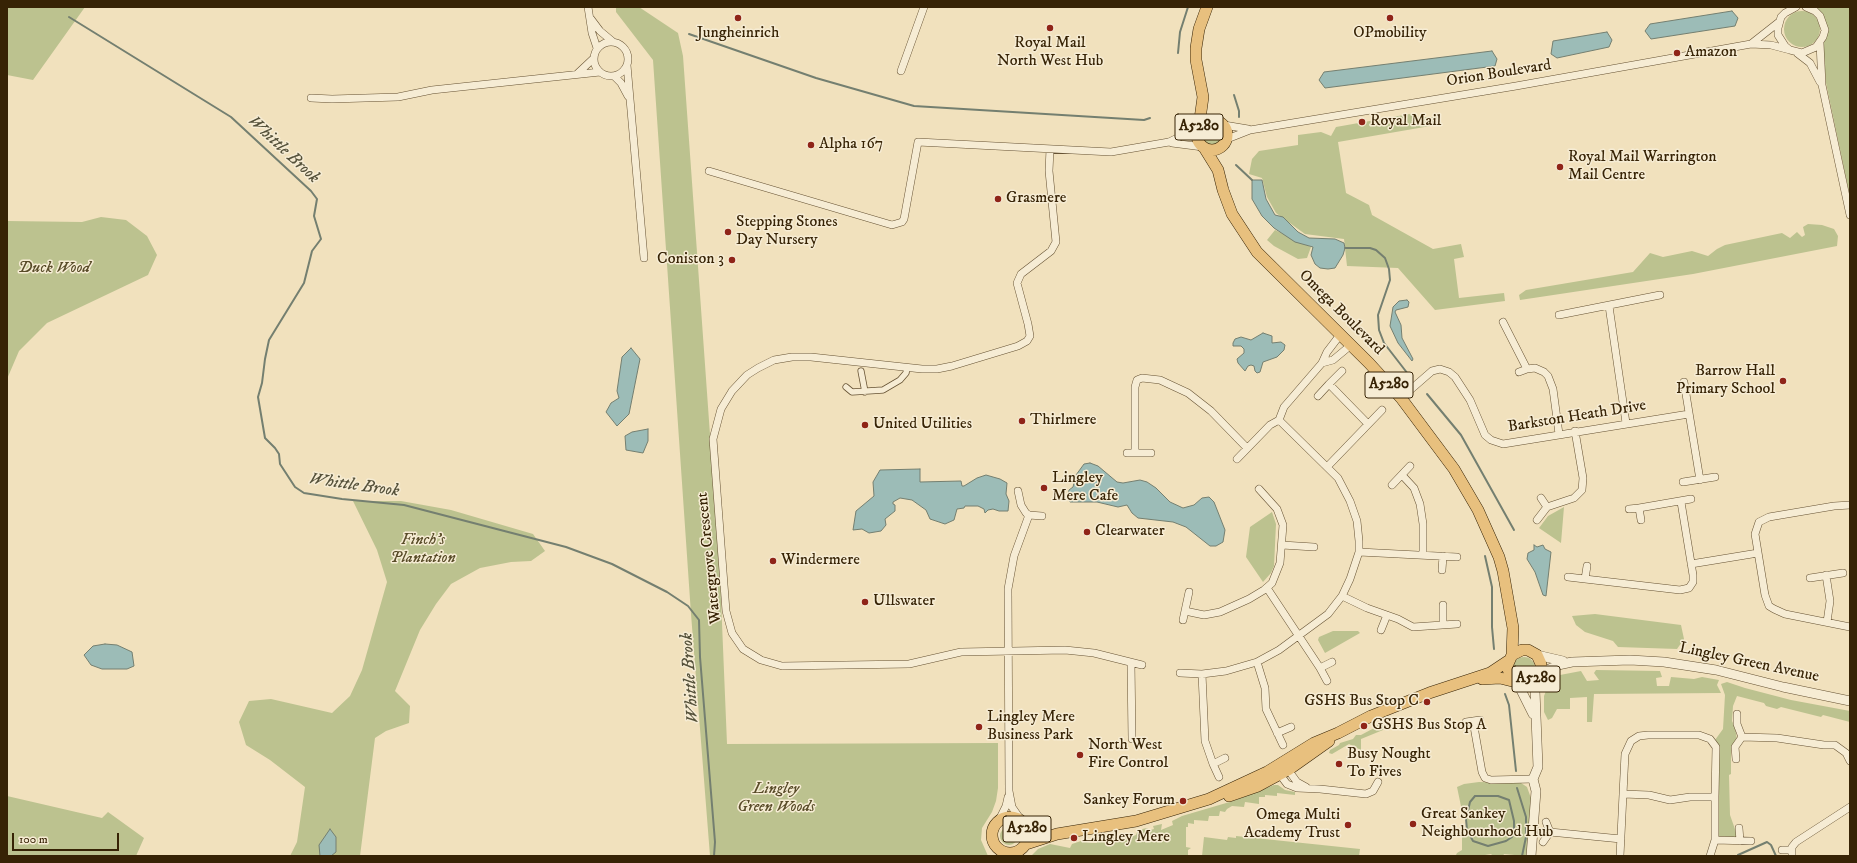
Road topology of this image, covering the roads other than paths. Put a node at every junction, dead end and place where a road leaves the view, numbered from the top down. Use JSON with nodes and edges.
{"nodes":[{"id":1,"x":588,"y":7,"type":"edge"},
{"id":2,"x":924,"y":7,"type":"edge"},
{"id":3,"x":1207,"y":7,"type":"edge"},
{"id":4,"x":1785,"y":7,"type":"edge"},
{"id":5,"x":1796,"y":7,"type":"edge"},
{"id":6,"x":1808,"y":7,"type":"edge"},
{"id":7,"x":590,"y":19,"type":"junction"},
{"id":8,"x":1780,"y":20,"type":"junction"},
{"id":9,"x":612,"y":41,"type":"junction"},
{"id":10,"x":1820,"y":43,"type":"junction"},
{"id":11,"x":1751,"y":44,"type":"junction"},
{"id":12,"x":597,"y":48,"type":"junction"},
{"id":13,"x":1793,"y":51,"type":"junction"},
{"id":14,"x":594,"y":58,"type":"junction"},
{"id":15,"x":627,"y":65,"type":"junction"},
{"id":16,"x":901,"y":71,"type":"dead end"},
{"id":17,"x":600,"y":72,"type":"junction"},
{"id":18,"x":575,"y":76,"type":"junction"},
{"id":19,"x":614,"y":76,"type":"junction"},
{"id":20,"x":1822,"y":85,"type":"junction"},
{"id":21,"x":1203,"y":97,"type":"junction"},
{"id":22,"x":311,"y":98,"type":"dead end"},
{"id":23,"x":630,"y":100,"type":"junction"},
{"id":24,"x":1221,"y":123,"type":"junction"},
{"id":25,"x":1198,"y":127,"type":"junction"},
{"id":26,"x":1250,"y":130,"type":"junction"},
{"id":27,"x":1169,"y":142,"type":"junction"},
{"id":28,"x":1224,"y":142,"type":"junction"},
{"id":29,"x":1204,"y":148,"type":"junction"},
{"id":30,"x":1050,"y":149,"type":"junction"},
{"id":31,"x":1218,"y":170,"type":"junction"},
{"id":32,"x":709,"y":171,"type":"dead end"},
{"id":33,"x":1850,"y":215,"type":"edge"},
{"id":34,"x":644,"y":258,"type":"dead end"},
{"id":35,"x":1660,"y":295,"type":"dead end"},
{"id":36,"x":1608,"y":306,"type":"junction"},
{"id":37,"x":1559,"y":314,"type":"dead end"},
{"id":38,"x":1503,"y":322,"type":"dead end"},
{"id":39,"x":1340,"y":335,"type":"junction"},
{"id":40,"x":1351,"y":345,"type":"junction"},
{"id":41,"x":1322,"y":363,"type":"junction"},
{"id":42,"x":907,"y":368,"type":"junction"},
{"id":43,"x":1527,"y":369,"type":"junction"},
{"id":44,"x":861,"y":371,"type":"dead end"},
{"id":45,"x":1342,"y":371,"type":"dead end"},
{"id":46,"x":1519,"y":372,"type":"dead end"},
{"id":47,"x":1684,"y":382,"type":"dead end"},
{"id":48,"x":1329,"y":384,"type":"junction"},
{"id":49,"x":846,"y":387,"type":"dead end"},
{"id":50,"x":865,"y":392,"type":"junction"},
{"id":51,"x":1318,"y":396,"type":"dead end"},
{"id":52,"x":1401,"y":398,"type":"junction"},
{"id":53,"x":1382,"y":410,"type":"dead end"},
{"id":54,"x":1689,"y":414,"type":"junction"},
{"id":55,"x":1279,"y":420,"type":"junction"},
{"id":56,"x":1626,"y":423,"type":"junction"},
{"id":57,"x":1368,"y":424,"type":"junction"},
{"id":58,"x":1574,"y":431,"type":"junction"},
{"id":59,"x":1559,"y":434,"type":"junction"},
{"id":60,"x":1247,"y":448,"type":"junction"},
{"id":61,"x":1127,"y":453,"type":"dead end"},
{"id":62,"x":1135,"y":453,"type":"junction"},
{"id":63,"x":1151,"y":453,"type":"dead end"},
{"id":64,"x":1237,"y":458,"type":"dead end"},
{"id":65,"x":1410,"y":466,"type":"dead end"},
{"id":66,"x":1327,"y":467,"type":"junction"},
{"id":67,"x":1402,"y":475,"type":"junction"},
{"id":68,"x":1715,"y":477,"type":"dead end"},
{"id":69,"x":1700,"y":480,"type":"junction"},
{"id":70,"x":1683,"y":482,"type":"dead end"},
{"id":71,"x":1392,"y":486,"type":"dead end"},
{"id":72,"x":1259,"y":489,"type":"dead end"},
{"id":73,"x":1018,"y":491,"type":"dead end"},
{"id":74,"x":1541,"y":498,"type":"dead end"},
{"id":75,"x":1691,"y":499,"type":"dead end"},
{"id":76,"x":1681,"y":502,"type":"junction"},
{"id":77,"x":1850,"y":505,"type":"edge"},
{"id":78,"x":1547,"y":507,"type":"junction"},
{"id":79,"x":1639,"y":508,"type":"junction"},
{"id":80,"x":1629,"y":509,"type":"dead end"},
{"id":81,"x":1029,"y":515,"type":"junction"},
{"id":82,"x":1042,"y":516,"type":"dead end"},
{"id":83,"x":1537,"y":520,"type":"dead end"},
{"id":84,"x":1641,"y":520,"type":"dead end"},
{"id":85,"x":1282,"y":545,"type":"junction"},
{"id":86,"x":1314,"y":548,"type":"dead end"},
{"id":87,"x":1359,"y":552,"type":"junction"},
{"id":88,"x":1758,"y":553,"type":"junction"},
{"id":89,"x":1422,"y":555,"type":"junction"},
{"id":90,"x":1443,"y":556,"type":"junction"},
{"id":91,"x":1457,"y":557,"type":"dead end"},
{"id":92,"x":1691,"y":564,"type":"junction"},
{"id":93,"x":1587,"y":566,"type":"dead end"},
{"id":94,"x":1442,"y":570,"type":"dead end"},
{"id":95,"x":1842,"y":573,"type":"dead end"},
{"id":96,"x":1826,"y":575,"type":"junction"},
{"id":97,"x":1568,"y":577,"type":"dead end"},
{"id":98,"x":1810,"y":578,"type":"dead end"},
{"id":99,"x":1585,"y":579,"type":"junction"},
{"id":100,"x":1267,"y":588,"type":"junction"},
{"id":101,"x":1190,"y":592,"type":"dead end"},
{"id":102,"x":1342,"y":596,"type":"junction"},
{"id":103,"x":1443,"y":605,"type":"dead end"},
{"id":104,"x":1185,"y":611,"type":"junction"},
{"id":105,"x":1386,"y":615,"type":"junction"},
{"id":106,"x":1182,"y":620,"type":"dead end"},
{"id":107,"x":1827,"y":622,"type":"junction"},
{"id":108,"x":1443,"y":624,"type":"junction"},
{"id":109,"x":1457,"y":624,"type":"dead end"},
{"id":110,"x":1850,"y":627,"type":"edge"},
{"id":111,"x":1513,"y":628,"type":"junction"},
{"id":112,"x":1381,"y":630,"type":"dead end"},
{"id":113,"x":1300,"y":636,"type":"junction"},
{"id":114,"x":1008,"y":651,"type":"junction"},
{"id":115,"x":1532,"y":653,"type":"junction"},
{"id":116,"x":1510,"y":658,"type":"junction"},
{"id":117,"x":1257,"y":662,"type":"junction"},
{"id":118,"x":1332,"y":662,"type":"dead end"},
{"id":119,"x":1569,"y":662,"type":"junction"},
{"id":120,"x":1131,"y":663,"type":"junction"},
{"id":121,"x":1142,"y":665,"type":"dead end"},
{"id":122,"x":1320,"y":668,"type":"junction"},
{"id":123,"x":1180,"y":673,"type":"dead end"},
{"id":124,"x":1202,"y":674,"type":"junction"},
{"id":125,"x":1539,"y":675,"type":"junction"},
{"id":126,"x":1471,"y":680,"type":"junction"},
{"id":127,"x":1327,"y":681,"type":"dead end"},
{"id":128,"x":1517,"y":682,"type":"junction"},
{"id":129,"x":1850,"y":701,"type":"edge"},
{"id":130,"x":1737,"y":714,"type":"dead end"},
{"id":131,"x":1473,"y":721,"type":"dead end"},
{"id":132,"x":1536,"y":721,"type":"junction"},
{"id":133,"x":1291,"y":726,"type":"dead end"},
{"id":134,"x":1277,"y":733,"type":"junction"},
{"id":135,"x":1742,"y":737,"type":"junction"},
{"id":136,"x":1132,"y":739,"type":"dead end"},
{"id":137,"x":1283,"y":745,"type":"dead end"},
{"id":138,"x":1225,"y":758,"type":"dead end"},
{"id":139,"x":1736,"y":759,"type":"dead end"},
{"id":140,"x":1850,"y":761,"type":"edge"},
{"id":141,"x":1213,"y":764,"type":"junction"},
{"id":142,"x":1281,"y":769,"type":"junction"},
{"id":143,"x":1219,"y":777,"type":"dead end"},
{"id":144,"x":1533,"y":779,"type":"junction"},
{"id":145,"x":1378,"y":782,"type":"dead end"},
{"id":146,"x":1009,"y":791,"type":"junction"},
{"id":147,"x":1623,"y":794,"type":"junction"},
{"id":148,"x":1715,"y":797,"type":"junction"},
{"id":149,"x":1850,"y":807,"type":"edge"},
{"id":150,"x":999,"y":820,"type":"junction"},
{"id":151,"x":1546,"y":822,"type":"dead end"},
{"id":152,"x":1023,"y":823,"type":"junction"},
{"id":153,"x":1739,"y":828,"type":"dead end"},
{"id":154,"x":1550,"y":832,"type":"junction"},
{"id":155,"x":1057,"y":834,"type":"junction"},
{"id":156,"x":1621,"y":839,"type":"junction"},
{"id":157,"x":1715,"y":840,"type":"junction"},
{"id":158,"x":1740,"y":841,"type":"junction"},
{"id":159,"x":1751,"y":841,"type":"dead end"},
{"id":160,"x":1543,"y":842,"type":"dead end"},
{"id":161,"x":1020,"y":850,"type":"edge"},
{"id":162,"x":1782,"y":850,"type":"dead end"},
{"id":163,"x":1001,"y":853,"type":"edge"},
{"id":164,"x":1792,"y":853,"type":"edge"},
{"id":165,"x":1531,"y":856,"type":"edge"},
{"id":166,"x":1620,"y":856,"type":"edge"},
{"id":167,"x":1710,"y":856,"type":"edge"}],
"edges":[{"from":1,"to":7,"type":"street"},
{"from":2,"to":16,"type":"street"},
{"from":3,"to":21,"type":"main road","number":"A5280"},
{"from":4,"to":8,"type":"street"},
{"from":5,"to":8,"type":"street","name":"Orion Boulevard"},
{"from":6,"to":10,"type":"street","name":"Orion Boulevard"},
{"from":7,"to":9,"type":"street"},
{"from":7,"to":12,"type":"street"},
{"from":8,"to":11,"type":"street","name":"Orion Boulevard"},
{"from":8,"to":13,"type":"street"},
{"from":9,"to":12,"type":"street"},
{"from":9,"to":15,"type":"street"},
{"from":10,"to":13,"type":"street"},
{"from":10,"to":20,"type":"street","name":"Orion Boulevard"},
{"from":11,"to":13,"type":"street","name":"Orion Boulevard"},
{"from":11,"to":26,"type":"street","name":"Orion Boulevard"},
{"from":12,"to":14,"type":"street"},
{"from":13,"to":20,"type":"street","name":"Orion Boulevard"},
{"from":14,"to":17,"type":"street"},
{"from":14,"to":18,"type":"street"},
{"from":15,"to":19,"type":"street"},
{"from":15,"to":23,"type":"street"},
{"from":17,"to":18,"type":"street"},
{"from":17,"to":19,"type":"street"},
{"from":18,"to":22,"type":"street"},
{"from":19,"to":23,"type":"street"},
{"from":20,"to":33,"type":"street","name":"Orion Boulevard"},
{"from":21,"to":24,"type":"main road","number":"A5280"},
{"from":21,"to":25,"type":"main road","number":"A5280"},
{"from":23,"to":34,"type":"street"},
{"from":24,"to":25,"type":"main road","number":"A5280"},
{"from":24,"to":26,"type":"street","name":"Orion Boulevard"},
{"from":24,"to":28,"type":"main road","number":"A5280"},
{"from":25,"to":27,"type":"street"},
{"from":25,"to":29,"type":"main road","number":"A5280"},
{"from":26,"to":28,"type":"street","name":"Orion Boulevard"},
{"from":27,"to":29,"type":"street"},
{"from":27,"to":30,"type":"street"},
{"from":28,"to":29,"type":"main road","number":"A5280"},
{"from":28,"to":31,"type":"main road","name":"Omega Boulevard","number":"A5280"},
{"from":29,"to":31,"type":"main road","name":"Omega Boulevard","number":"A5280"},
{"from":30,"to":32,"type":"street"},
{"from":30,"to":42,"type":"street","name":"Watergrove Crescent"},
{"from":31,"to":39,"type":"main road","name":"Omega Boulevard","number":"A5280"},
{"from":35,"to":36,"type":"street"},
{"from":36,"to":37,"type":"street"},
{"from":36,"to":56,"type":"street"},
{"from":38,"to":43,"type":"street"},
{"from":39,"to":40,"type":"main road","name":"Omega Boulevard","number":"A5280"},
{"from":39,"to":41,"type":"street"},
{"from":40,"to":41,"type":"street"},
{"from":40,"to":52,"type":"main road","name":"Omega Boulevard","number":"A5280"},
{"from":41,"to":55,"type":"street"},
{"from":42,"to":50,"type":"street"},
{"from":42,"to":114,"type":"street","name":"Watergrove Crescent"},
{"from":43,"to":46,"type":"street"},
{"from":43,"to":59,"type":"street"},
{"from":44,"to":50,"type":"street"},
{"from":45,"to":48,"type":"street"},
{"from":47,"to":54,"type":"street"},
{"from":48,"to":51,"type":"street"},
{"from":48,"to":57,"type":"street"},
{"from":49,"to":50,"type":"street"},
{"from":52,"to":59,"type":"street","name":"Barkston Heath Drive"},
{"from":52,"to":111,"type":"main road","name":"Omega Boulevard","number":"A5280"},
{"from":53,"to":57,"type":"street"},
{"from":54,"to":56,"type":"street","name":"Barkston Heath Drive"},
{"from":54,"to":69,"type":"street"},
{"from":55,"to":60,"type":"street"},
{"from":55,"to":66,"type":"street"},
{"from":56,"to":58,"type":"street","name":"Barkston Heath Drive"},
{"from":57,"to":66,"type":"street"},
{"from":58,"to":59,"type":"street","name":"Barkston Heath Drive"},
{"from":58,"to":78,"type":"street"},
{"from":60,"to":62,"type":"street"},
{"from":60,"to":64,"type":"street"},
{"from":61,"to":62,"type":"street"},
{"from":62,"to":63,"type":"street"},
{"from":65,"to":67,"type":"street"},
{"from":66,"to":87,"type":"street"},
{"from":67,"to":71,"type":"street"},
{"from":67,"to":89,"type":"street"},
{"from":68,"to":69,"type":"street"},
{"from":69,"to":70,"type":"street"},
{"from":72,"to":85,"type":"street"},
{"from":73,"to":81,"type":"street"},
{"from":74,"to":78,"type":"street"},
{"from":75,"to":76,"type":"street"},
{"from":76,"to":79,"type":"street"},
{"from":76,"to":92,"type":"street"},
{"from":77,"to":88,"type":"street"},
{"from":78,"to":83,"type":"street"},
{"from":79,"to":80,"type":"street"},
{"from":79,"to":84,"type":"street"},
{"from":81,"to":82,"type":"street"},
{"from":81,"to":114,"type":"street"},
{"from":85,"to":86,"type":"street"},
{"from":85,"to":100,"type":"street"},
{"from":87,"to":89,"type":"street"},
{"from":87,"to":102,"type":"street"},
{"from":88,"to":92,"type":"street"},
{"from":88,"to":107,"type":"street"},
{"from":89,"to":90,"type":"street"},
{"from":90,"to":91,"type":"street"},
{"from":90,"to":94,"type":"street"},
{"from":92,"to":99,"type":"street"},
{"from":93,"to":99,"type":"street"},
{"from":95,"to":96,"type":"street"},
{"from":96,"to":98,"type":"street"},
{"from":96,"to":107,"type":"street"},
{"from":97,"to":99,"type":"street"},
{"from":100,"to":104,"type":"street"},
{"from":100,"to":113,"type":"street"},
{"from":101,"to":104,"type":"street"},
{"from":102,"to":105,"type":"street"},
{"from":102,"to":113,"type":"street"},
{"from":103,"to":108,"type":"street"},
{"from":104,"to":106,"type":"street"},
{"from":105,"to":108,"type":"street"},
{"from":105,"to":112,"type":"street"},
{"from":107,"to":110,"type":"street"},
{"from":108,"to":109,"type":"street"},
{"from":111,"to":115,"type":"main road","name":"Omega Boulevard","number":"A5280"},
{"from":111,"to":116,"type":"main road","name":"Omega Boulevard","number":"A5280"},
{"from":113,"to":117,"type":"street"},
{"from":113,"to":122,"type":"street"},
{"from":114,"to":120,"type":"street","name":"Watergrove Crescent"},
{"from":114,"to":146,"type":"street"},
{"from":115,"to":116,"type":"main road","number":"A5280"},
{"from":115,"to":119,"type":"street","name":"Lingley Green Avenue"},
{"from":115,"to":125,"type":"main road","number":"A5280"},
{"from":116,"to":126,"type":"main road","number":"A5280"},
{"from":116,"to":128,"type":"main road","number":"A5280"},
{"from":117,"to":124,"type":"street"},
{"from":117,"to":134,"type":"street"},
{"from":118,"to":122,"type":"street"},
{"from":119,"to":125,"type":"street","name":"Lingley Green Avenue"},
{"from":119,"to":129,"type":"street","name":"Lingley Green Avenue"},
{"from":120,"to":121,"type":"street","name":"Watergrove Crescent"},
{"from":120,"to":136,"type":"street"},
{"from":122,"to":127,"type":"street"},
{"from":123,"to":124,"type":"street"},
{"from":124,"to":141,"type":"street"},
{"from":125,"to":128,"type":"main road","number":"A5280"},
{"from":125,"to":132,"type":"street"},
{"from":126,"to":128,"type":"main road","number":"A5280"},
{"from":126,"to":142,"type":"main road","number":"A5280"},
{"from":128,"to":132,"type":"street"},
{"from":130,"to":135,"type":"street"},
{"from":131,"to":144,"type":"street"},
{"from":132,"to":144,"type":"street"},
{"from":133,"to":134,"type":"street"},
{"from":134,"to":137,"type":"street"},
{"from":135,"to":139,"type":"street"},
{"from":135,"to":140,"type":"street"},
{"from":138,"to":141,"type":"street"},
{"from":141,"to":143,"type":"street"},
{"from":142,"to":145,"type":"street"},
{"from":142,"to":155,"type":"main road","number":"A5280"},
{"from":144,"to":165,"type":"street"},
{"from":146,"to":150,"type":"street"},
{"from":146,"to":152,"type":"street"},
{"from":147,"to":148,"type":"street"},
{"from":147,"to":148,"type":"street"},
{"from":147,"to":156,"type":"street"},
{"from":148,"to":157,"type":"street"},
{"from":149,"to":164,"type":"street"},
{"from":150,"to":152,"type":"main road","number":"A5280"},
{"from":150,"to":163,"type":"main road","number":"A5280"},
{"from":151,"to":154,"type":"street"},
{"from":152,"to":155,"type":"main road","number":"A5280"},
{"from":152,"to":161,"type":"main road","number":"A5280"},
{"from":153,"to":158,"type":"street"},
{"from":154,"to":156,"type":"street"},
{"from":154,"to":160,"type":"street"},
{"from":155,"to":161,"type":"main road","number":"A5280"},
{"from":156,"to":166,"type":"street"},
{"from":157,"to":158,"type":"street"},
{"from":157,"to":167,"type":"street"},
{"from":158,"to":159,"type":"street"},
{"from":161,"to":163,"type":"main road","number":"A5280"},
{"from":162,"to":164,"type":"street"}]}
